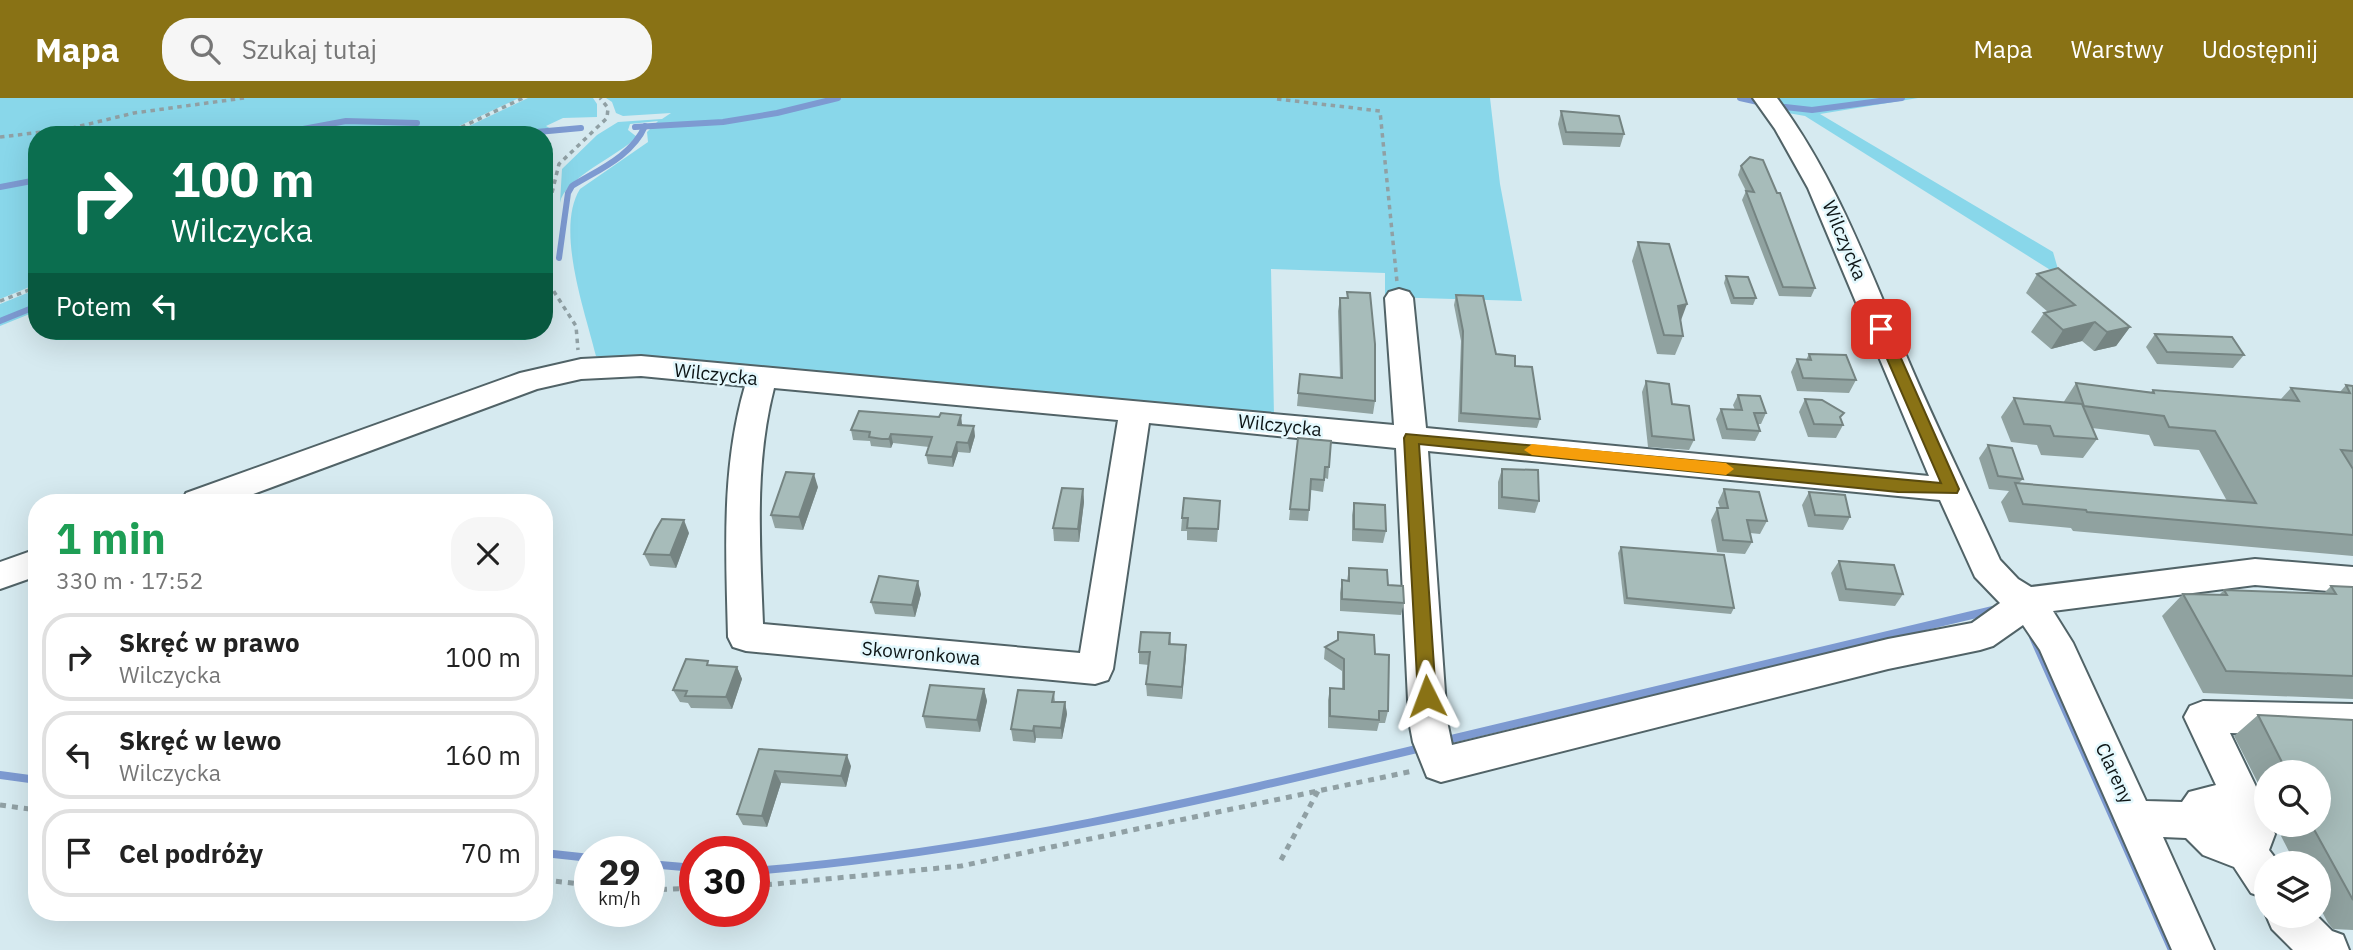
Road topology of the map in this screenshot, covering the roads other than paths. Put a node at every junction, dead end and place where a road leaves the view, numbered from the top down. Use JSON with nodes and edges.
{"nodes":[{"id":1,"x":1765,"y":98,"type":"edge"},
{"id":2,"x":1399,"y":298,"type":"road end"},
{"id":3,"x":762,"y":379,"type":"junction"},
{"id":4,"x":1135,"y":411,"type":"junction"},
{"id":5,"x":1411,"y":438,"type":"junction"},
{"id":6,"x":1952,"y":489,"type":"junction"},
{"id":7,"x":219,"y":494,"type":"edge"},
{"id":8,"x":28,"y":565,"type":"edge"},
{"id":9,"x":0,"y":576,"type":"edge"},
{"id":10,"x":2353,"y":580,"type":"edge"},
{"id":11,"x":2026,"y":601,"type":"junction"},
{"id":12,"x":2353,"y":720,"type":"edge"},
{"id":13,"x":2214,"y":814,"type":"junction"},
{"id":14,"x":2136,"y":818,"type":"junction"},
{"id":15,"x":2255,"y":851,"type":"edge"},
{"id":16,"x":2298,"y":928,"type":"edge"},
{"id":17,"x":2193,"y":950,"type":"edge"},
{"id":18,"x":2328,"y":950,"type":"edge"}],
"edges":[{"from":1,"to":6,"type":"street","name":"Wilczycka"},
{"from":2,"to":5,"type":"street"},
{"from":3,"to":4,"type":"street","name":"Wilczycka"},
{"from":3,"to":4,"type":"street","name":"Skowronkowa"},
{"from":3,"to":7,"type":"street","name":"Wilczycka"},
{"from":4,"to":5,"type":"street","name":"Wilczycka"},
{"from":5,"to":6,"type":"street","name":"Wilczycka"},
{"from":5,"to":11,"type":"street"},
{"from":6,"to":11,"type":"street","name":"Clareny"},
{"from":8,"to":9,"type":"street"},
{"from":10,"to":11,"type":"street"},
{"from":11,"to":14,"type":"street","name":"Clareny"},
{"from":12,"to":13,"type":"street"},
{"from":13,"to":14,"type":"street"},
{"from":13,"to":15,"type":"street"},
{"from":14,"to":17,"type":"street","name":"Clareny"},
{"from":16,"to":18,"type":"street"}]}
